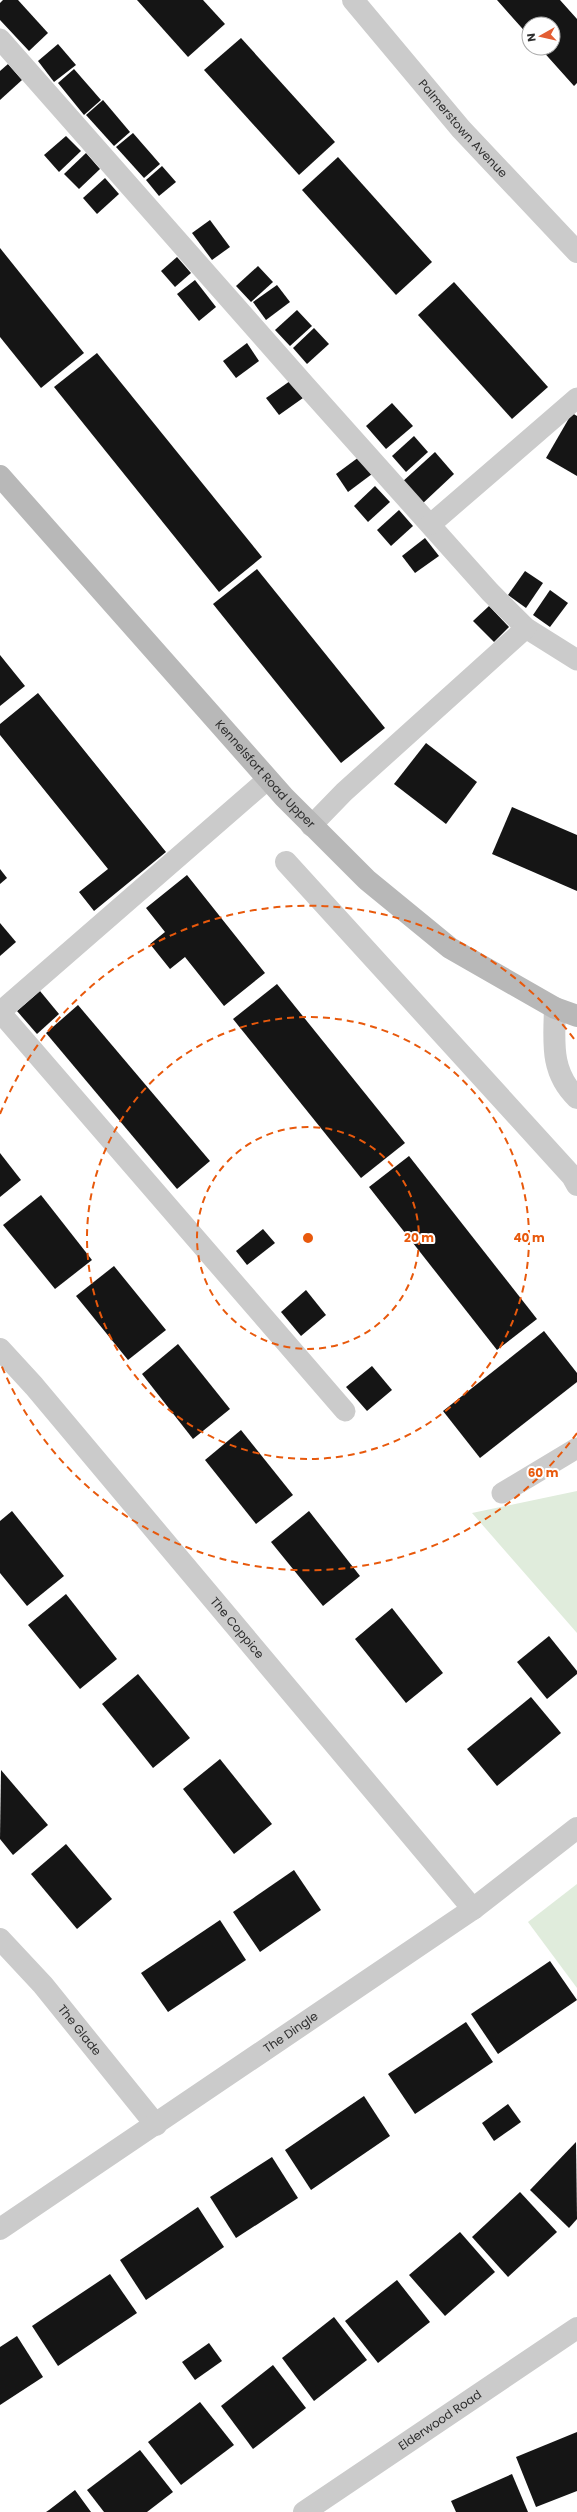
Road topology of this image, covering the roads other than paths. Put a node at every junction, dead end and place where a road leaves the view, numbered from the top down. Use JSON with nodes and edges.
{"nodes":[{"id":1,"x":353,"y":0,"type":"edge"},
{"id":2,"x":0,"y":39,"type":"edge"},
{"id":3,"x":577,"y":252,"type":"edge"},
{"id":4,"x":577,"y":398,"type":"edge"},
{"id":5,"x":0,"y":476,"type":"edge"},
{"id":6,"x":431,"y":524,"type":"junction"},
{"id":7,"x":526,"y":628,"type":"junction"},
{"id":8,"x":577,"y":660,"type":"edge"},
{"id":9,"x":268,"y":779,"type":"junction"},
{"id":10,"x":311,"y":826,"type":"junction"},
{"id":11,"x":286,"y":862,"type":"dead end"},
{"id":12,"x":555,"y":1008,"type":"junction"},
{"id":13,"x":577,"y":1016,"type":"edge"},
{"id":14,"x":577,"y":1098,"type":"edge"},
{"id":15,"x":575,"y":1178,"type":"edge"},
{"id":16,"x":0,"y":1349,"type":"edge"},
{"id":17,"x":345,"y":1411,"type":"dead end"},
{"id":18,"x":577,"y":1448,"type":"edge"},
{"id":19,"x":502,"y":1493,"type":"dead end"},
{"id":20,"x":577,"y":1828,"type":"edge"},
{"id":21,"x":473,"y":1909,"type":"junction"},
{"id":22,"x":0,"y":1939,"type":"edge"},
{"id":23,"x":156,"y":2125,"type":"junction"},
{"id":24,"x":0,"y":2229,"type":"edge"},
{"id":25,"x":577,"y":2328,"type":"edge"},
{"id":26,"x":304,"y":2512,"type":"edge"}],
"edges":[{"from":1,"to":3,"type":"street","name":"Palmerstown Avenue"},
{"from":2,"to":6,"type":"lane"},
{"from":4,"to":6,"type":"lane"},
{"from":5,"to":9,"type":"street","name":"Kennelsfort Road Upper"},
{"from":6,"to":7,"type":"lane"},
{"from":7,"to":8,"type":"lane"},
{"from":7,"to":10,"type":"lane"},
{"from":9,"to":10,"type":"street","name":"Kennelsfort Road Upper"},
{"from":9,"to":17,"type":"lane"},
{"from":10,"to":12,"type":"street","name":"Kennelsfort Road Upper"},
{"from":11,"to":15,"type":"street"},
{"from":12,"to":13,"type":"street","name":"Kennelsfort Road Upper"},
{"from":12,"to":14,"type":"street"},
{"from":16,"to":21,"type":"street","name":"The Coppice"},
{"from":18,"to":19,"type":"lane"},
{"from":20,"to":21,"type":"street","name":"The Dingle"},
{"from":21,"to":23,"type":"street","name":"The Dingle"},
{"from":22,"to":23,"type":"street","name":"The Glade"},
{"from":23,"to":24,"type":"street","name":"The Dingle"},
{"from":25,"to":26,"type":"street","name":"Elderwood Road"}]}
